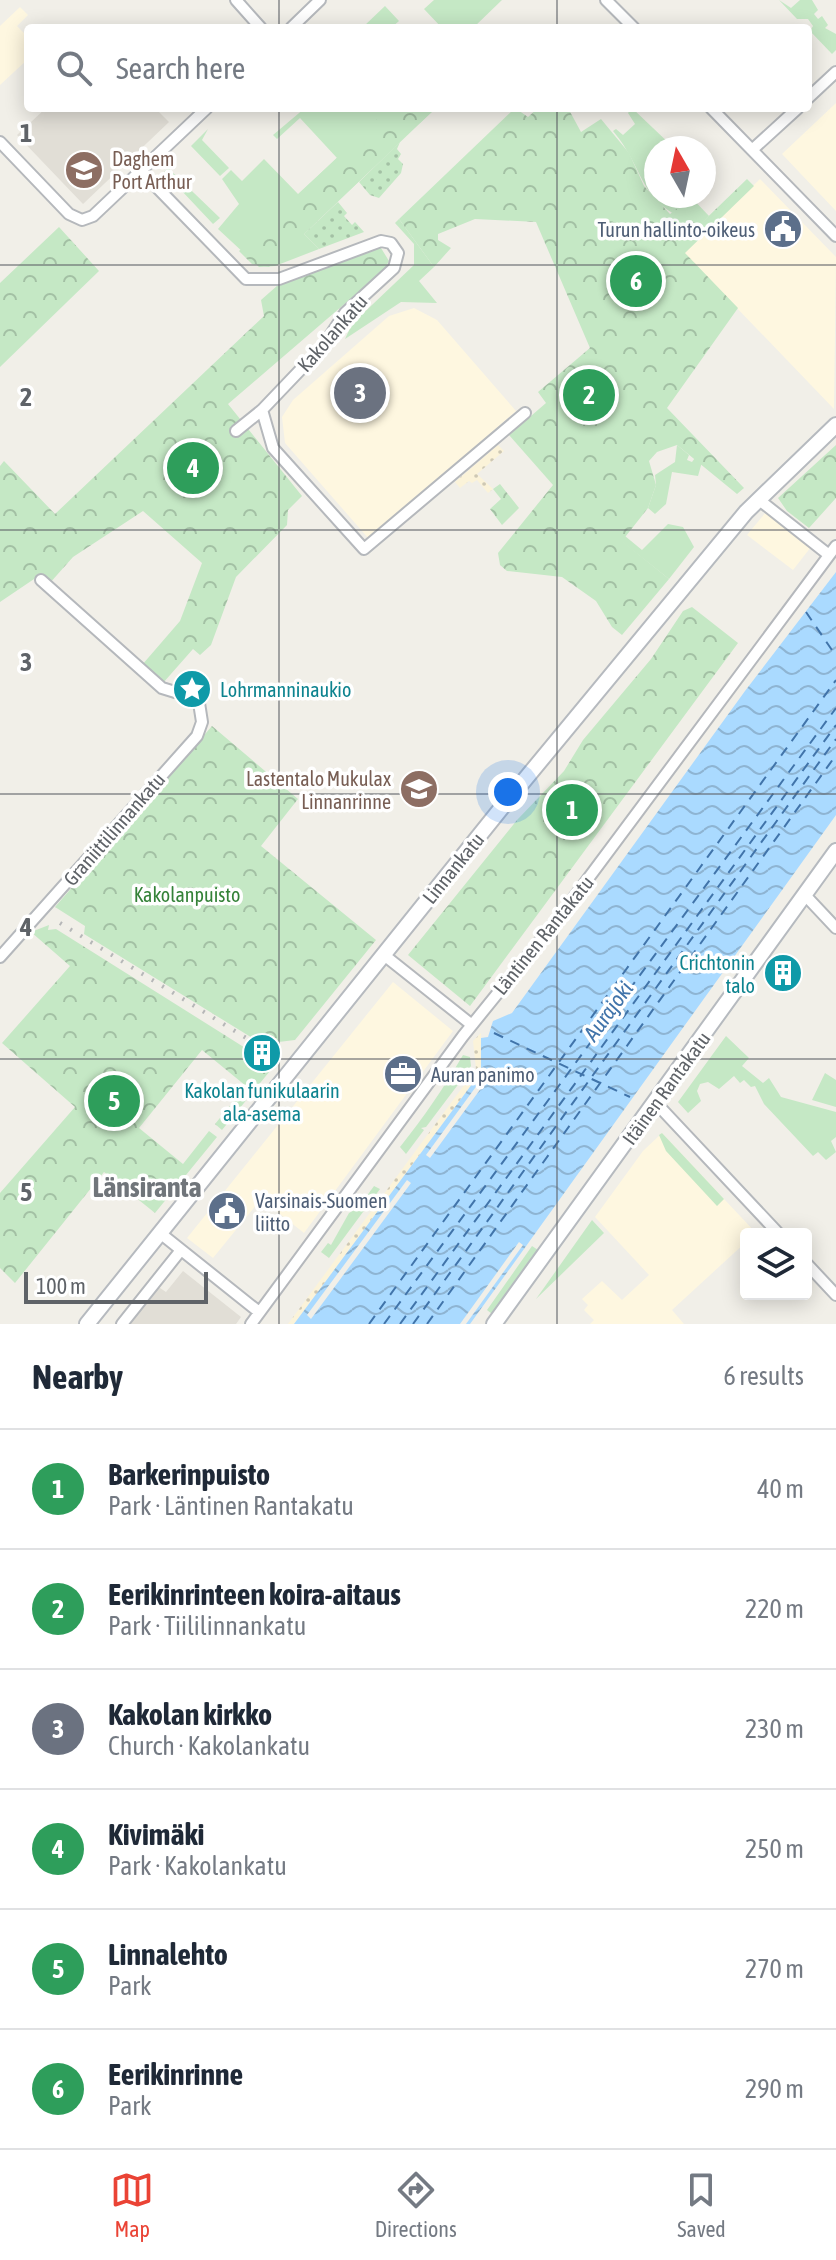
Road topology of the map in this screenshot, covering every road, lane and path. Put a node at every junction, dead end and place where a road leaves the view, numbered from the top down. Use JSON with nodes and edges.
{"nodes":[{"id":1,"x":236,"y":0,"type":"edge"},
{"id":2,"x":320,"y":0,"type":"edge"},
{"id":3,"x":606,"y":0,"type":"edge"},
{"id":4,"x":257,"y":24,"type":"edge"},
{"id":5,"x":295,"y":24,"type":"edge"},
{"id":6,"x":630,"y":24,"type":"edge"},
{"id":7,"x":836,"y":72,"type":"edge"},
{"id":8,"x":812,"y":94,"type":"edge"},
{"id":9,"x":203,"y":112,"type":"edge"},
{"id":10,"x":715,"y":112,"type":"edge"},
{"id":11,"x":794,"y":112,"type":"edge"},
{"id":12,"x":0,"y":142,"type":"edge"},
{"id":13,"x":752,"y":150,"type":"junction"},
{"id":14,"x":141,"y":171,"type":"junction"},
{"id":15,"x":836,"y":236,"type":"edge"},
{"id":16,"x":262,"y":410,"type":"junction"},
{"id":17,"x":525,"y":413,"type":"dead end"},
{"id":18,"x":836,"y":425,"type":"edge"},
{"id":19,"x":236,"y":431,"type":"dead end"},
{"id":20,"x":758,"y":499,"type":"junction"},
{"id":21,"x":833,"y":551,"type":"edge"},
{"id":22,"x":41,"y":580,"type":"dead end"},
{"id":23,"x":836,"y":851,"type":"edge"},
{"id":24,"x":804,"y":894,"type":"junction"},
{"id":25,"x":836,"y":928,"type":"edge"},
{"id":26,"x":384,"y":955,"type":"junction"},
{"id":27,"x":0,"y":957,"type":"edge"},
{"id":28,"x":472,"y":1025,"type":"junction"},
{"id":29,"x":656,"y":1103,"type":"junction"},
{"id":30,"x":773,"y":1228,"type":"edge"},
{"id":31,"x":160,"y":1233,"type":"junction"},
{"id":32,"x":181,"y":1250,"type":"junction"},
{"id":33,"x":812,"y":1269,"type":"edge"},
{"id":34,"x":836,"y":1295,"type":"edge"},
{"id":35,"x":259,"y":1312,"type":"junction"},
{"id":36,"x":87,"y":1324,"type":"edge"},
{"id":37,"x":122,"y":1324,"type":"edge"},
{"id":38,"x":251,"y":1324,"type":"edge"},
{"id":39,"x":494,"y":1324,"type":"edge"}],
"edges":[{"from":1,"to":4,"type":"street"},
{"from":2,"to":5,"type":"street"},
{"from":3,"to":6,"type":"street"},
{"from":7,"to":8,"type":"street"},
{"from":9,"to":14,"type":"street"},
{"from":10,"to":13,"type":"street"},
{"from":11,"to":13,"type":"street"},
{"from":12,"to":14,"type":"street"},
{"from":13,"to":15,"type":"street"},
{"from":14,"to":16,"type":"street","name":"Kakolankatu"},
{"from":16,"to":17,"type":"street"},
{"from":16,"to":19,"type":"street"},
{"from":18,"to":20,"type":"street","name":"Linnankatu"},
{"from":20,"to":21,"type":"street"},
{"from":20,"to":26,"type":"street","name":"Linnankatu"},
{"from":21,"to":28,"type":"street","name":"Läntinen Rantakatu"},
{"from":22,"to":27,"type":"street","name":"Graniittilinnankatu"},
{"from":23,"to":24,"type":"street","name":"Itäinen Rantakatu"},
{"from":24,"to":25,"type":"street"},
{"from":24,"to":29,"type":"street","name":"Itäinen Rantakatu"},
{"from":26,"to":28,"type":"street"},
{"from":26,"to":31,"type":"street","name":"Linnankatu"},
{"from":28,"to":35,"type":"street","name":"Läntinen Rantakatu"},
{"from":29,"to":30,"type":"street"},
{"from":29,"to":39,"type":"street","name":"Itäinen Rantakatu"},
{"from":31,"to":32,"type":"street"},
{"from":31,"to":36,"type":"street","name":"Linnankatu"},
{"from":32,"to":35,"type":"street"},
{"from":32,"to":37,"type":"street"},
{"from":33,"to":34,"type":"street"},
{"from":35,"to":38,"type":"street","name":"Läntinen Rantakatu"}]}
